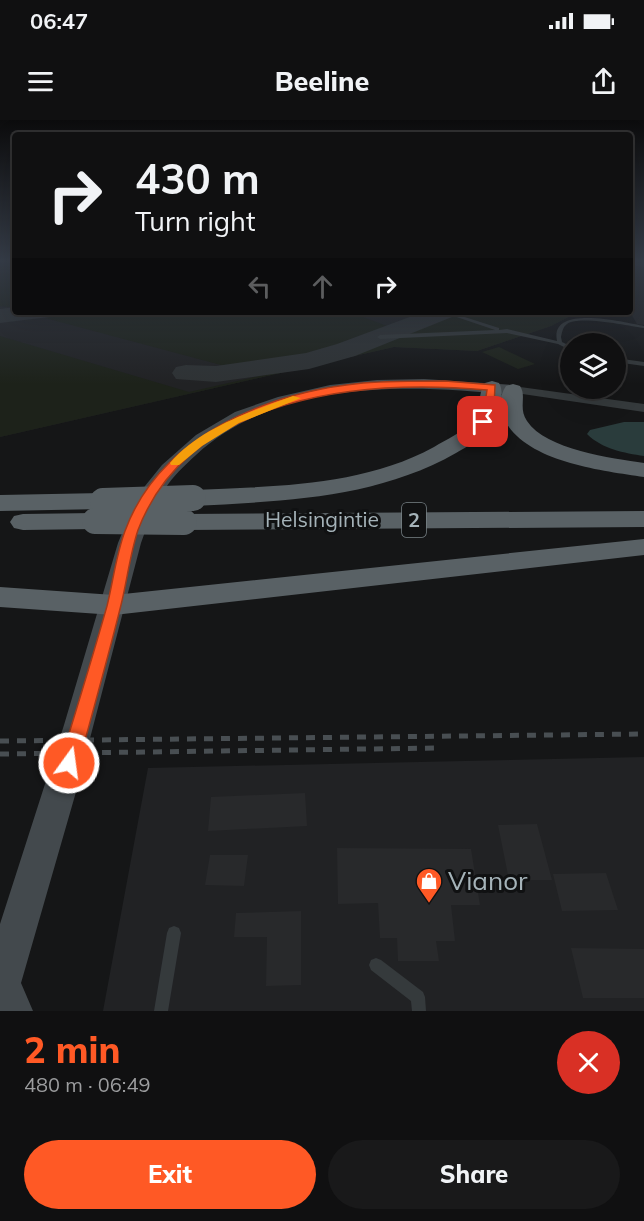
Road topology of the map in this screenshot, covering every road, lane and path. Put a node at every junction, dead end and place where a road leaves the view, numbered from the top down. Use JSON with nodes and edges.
{"nodes":[{"id":1,"x":454,"y":315,"type":"edge"},
{"id":2,"x":598,"y":315,"type":"edge"},
{"id":3,"x":592,"y":320,"type":"junction"},
{"id":4,"x":644,"y":327,"type":"edge"},
{"id":5,"x":507,"y":331,"type":"junction"},
{"id":6,"x":380,"y":337,"type":"dead end"},
{"id":7,"x":560,"y":343,"type":"joint"},
{"id":8,"x":626,"y":362,"type":"edge"},
{"id":9,"x":644,"y":364,"type":"edge"},
{"id":10,"x":503,"y":389,"type":"junction"},
{"id":11,"x":644,"y":408,"type":"edge"},
{"id":12,"x":644,"y":470,"type":"edge"},
{"id":13,"x":0,"y":503,"type":"edge"},
{"id":14,"x":644,"y":506,"type":"edge"},
{"id":15,"x":0,"y":508,"type":"edge"},
{"id":16,"x":189,"y":509,"type":"junction"},
{"id":17,"x":99,"y":510,"type":"junction"},
{"id":18,"x":644,"y":519,"type":"edge"},
{"id":19,"x":0,"y":522,"type":"edge"},
{"id":20,"x":644,"y":547,"type":"edge"},
{"id":21,"x":0,"y":597,"type":"edge"},
{"id":22,"x":114,"y":605,"type":"junction"},
{"id":23,"x":174,"y":933,"type":"dead end"},
{"id":24,"x":376,"y":965,"type":"dead end"},
{"id":25,"x":0,"y":984,"type":"edge"},
{"id":26,"x":12,"y":1011,"type":"edge"},
{"id":27,"x":161,"y":1011,"type":"edge"},
{"id":28,"x":419,"y":1011,"type":"edge"}],
"edges":[{"from":1,"to":5,"type":"lane"},
{"from":2,"to":3,"type":"lane"},
{"from":3,"to":4,"type":"lane"},
{"from":3,"to":7,"type":"lane"},
{"from":5,"to":6,"type":"lane"},
{"from":5,"to":7,"type":"lane"},
{"from":8,"to":9,"type":"lane"},
{"from":10,"to":11,"type":"street"},
{"from":10,"to":12,"type":"highway"},
{"from":10,"to":16,"type":"highway"},
{"from":10,"to":22,"type":"main road"},
{"from":13,"to":17,"type":"highway"},
{"from":14,"to":16,"type":"highway","name":"Helsingintie","number":"2"},
{"from":15,"to":17,"type":"highway","name":"Helsingintie","number":"2"},
{"from":16,"to":17,"type":"highway","name":"Helsingintie","number":"2","bridge":true},
{"from":16,"to":18,"type":"highway","name":"Helsingintie","number":"2"},
{"from":17,"to":19,"type":"highway","name":"Helsingintie","number":"2"},
{"from":20,"to":22,"type":"highway"},
{"from":21,"to":22,"type":"highway"},
{"from":22,"to":25,"type":"main road"},
{"from":23,"to":27,"type":"lane"},
{"from":24,"to":28,"type":"lane"},
{"from":25,"to":26,"type":"main road"}]}
